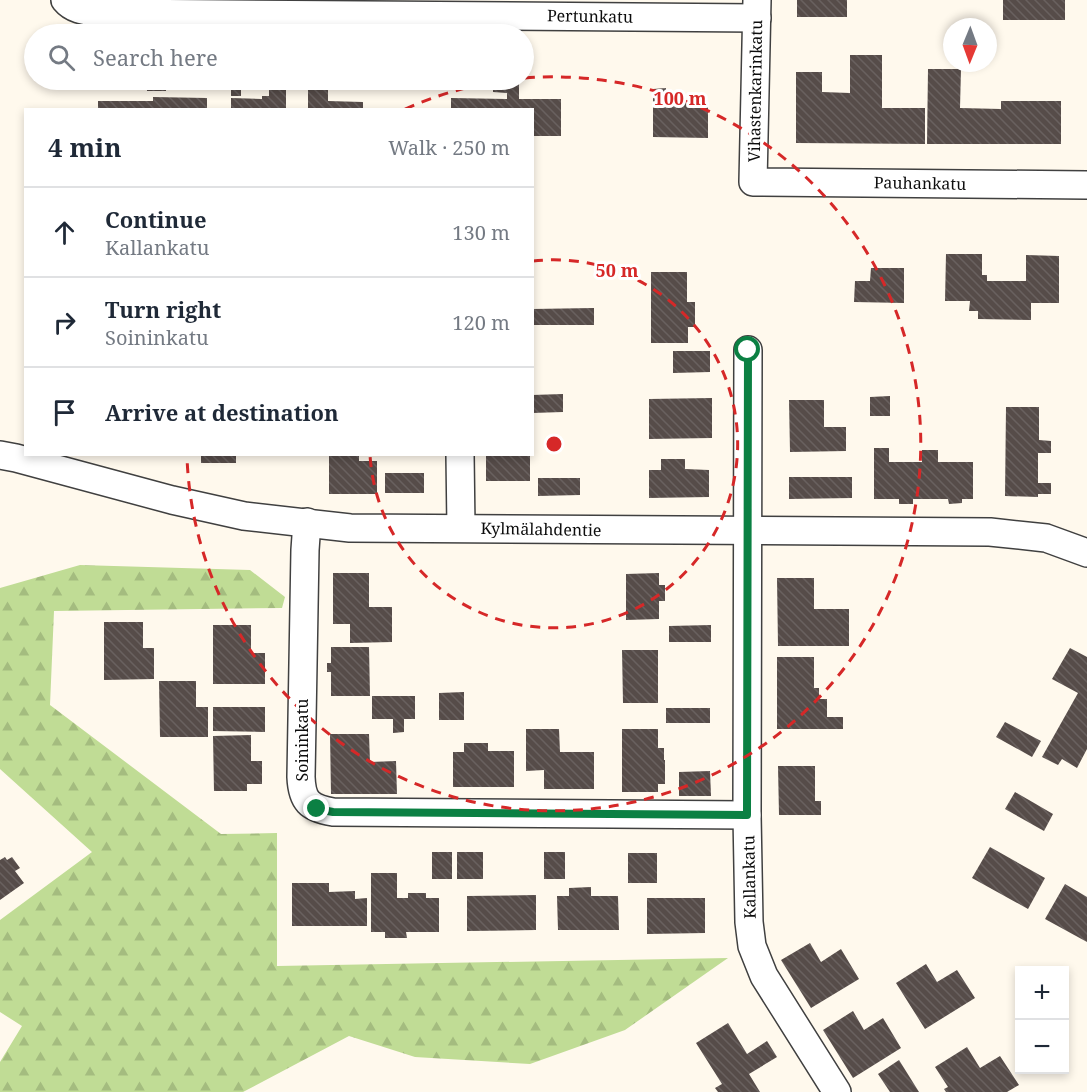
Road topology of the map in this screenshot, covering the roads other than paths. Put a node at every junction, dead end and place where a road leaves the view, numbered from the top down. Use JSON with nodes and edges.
{"nodes":[{"id":1,"x":65,"y":2,"type":"edge"},
{"id":2,"x":406,"y":7,"type":"edge"},
{"id":3,"x":757,"y":9,"type":"edge"},
{"id":4,"x":753,"y":182,"type":"joint"},
{"id":5,"x":1087,"y":185,"type":"edge"},
{"id":6,"x":748,"y":350,"type":"dead end"},
{"id":7,"x":0,"y":455,"type":"edge"},
{"id":8,"x":460,"y":456,"type":"edge"},
{"id":9,"x":307,"y":522,"type":"junction"},
{"id":10,"x":461,"y":528,"type":"junction"},
{"id":11,"x":749,"y":531,"type":"junction"},
{"id":12,"x":1087,"y":553,"type":"edge"},
{"id":13,"x":747,"y":815,"type":"junction"},
{"id":14,"x":837,"y":1092,"type":"edge"}],
"edges":[{"from":1,"to":2,"type":"street","name":"Pertunkatu"},
{"from":2,"to":3,"type":"street","name":"Pertunkatu"},
{"from":3,"to":4,"type":"street","name":"Vihastenkarinkatu"},
{"from":4,"to":5,"type":"street","name":"Pauhankatu"},
{"from":6,"to":11,"type":"street","name":"Kallankatu"},
{"from":7,"to":9,"type":"street","name":"Kylmälahdentie"},
{"from":8,"to":10,"type":"street"},
{"from":9,"to":10,"type":"street","name":"Kylmälahdentie"},
{"from":9,"to":13,"type":"street","name":"Soininkatu"},
{"from":10,"to":11,"type":"street","name":"Kylmälahdentie"},
{"from":11,"to":12,"type":"street","name":"Kylmälahdentie"},
{"from":11,"to":13,"type":"street","name":"Kallankatu"},
{"from":13,"to":14,"type":"street","name":"Kallankatu"}]}
